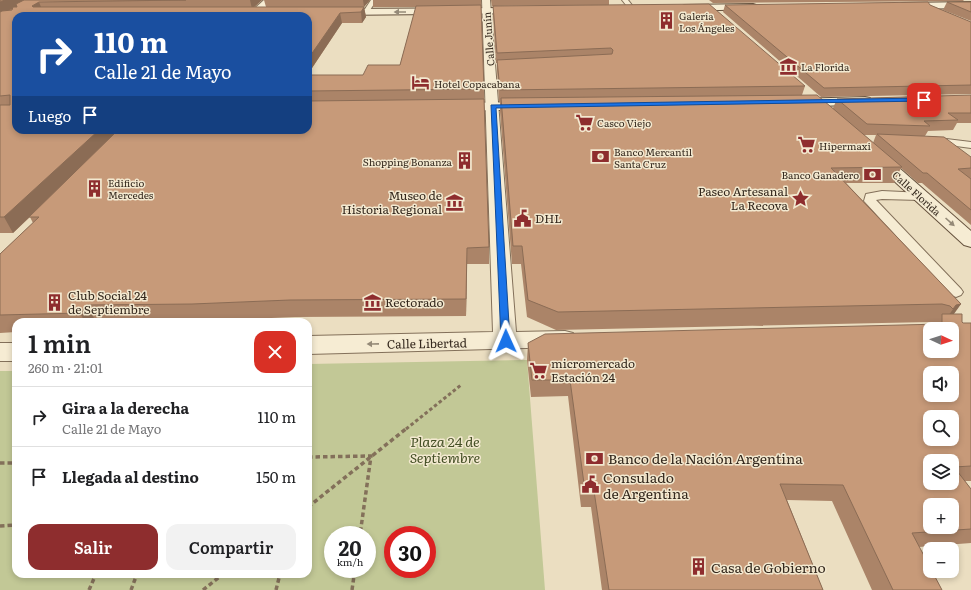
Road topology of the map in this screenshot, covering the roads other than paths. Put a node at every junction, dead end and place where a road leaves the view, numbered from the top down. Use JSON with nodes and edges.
{"nodes":[{"id":1,"x":269,"y":0,"type":"edge"},
{"id":2,"x":375,"y":0,"type":"edge"},
{"id":3,"x":911,"y":0,"type":"edge"},
{"id":4,"x":623,"y":4,"type":"edge"},
{"id":5,"x":706,"y":4,"type":"edge"},
{"id":6,"x":971,"y":5,"type":"edge"},
{"id":7,"x":486,"y":6,"type":"edge"},
{"id":8,"x":893,"y":6,"type":"edge"},
{"id":9,"x":923,"y":6,"type":"junction"},
{"id":10,"x":763,"y":7,"type":"edge"},
{"id":11,"x":671,"y":8,"type":"edge"},
{"id":12,"x":636,"y":9,"type":"edge"},
{"id":13,"x":534,"y":10,"type":"edge"},
{"id":14,"x":255,"y":12,"type":"edge"},
{"id":15,"x":327,"y":12,"type":"edge"},
{"id":16,"x":366,"y":12,"type":"junction"},
{"id":17,"x":944,"y":15,"type":"edge"},
{"id":18,"x":728,"y":23,"type":"edge"},
{"id":19,"x":798,"y":87,"type":"edge"},
{"id":20,"x":878,"y":101,"type":"edge"},
{"id":21,"x":816,"y":102,"type":"junction"},
{"id":22,"x":784,"y":103,"type":"edge"},
{"id":23,"x":493,"y":106,"type":"junction"},
{"id":24,"x":548,"y":106,"type":"edge"},
{"id":25,"x":439,"y":107,"type":"edge"},
{"id":26,"x":828,"y":113,"type":"edge"},
{"id":27,"x":919,"y":140,"type":"edge"},
{"id":28,"x":863,"y":144,"type":"edge"},
{"id":29,"x":971,"y":145,"type":"edge"},
{"id":30,"x":920,"y":196,"type":"junction"},
{"id":31,"x":971,"y":241,"type":"edge"},
{"id":32,"x":956,"y":292,"type":"dead end"},
{"id":33,"x":586,"y":338,"type":"edge"},
{"id":34,"x":506,"y":341,"type":"junction"},
{"id":35,"x":312,"y":345,"type":"edge"},
{"id":36,"x":0,"y":352,"type":"edge"},
{"id":37,"x":12,"y":352,"type":"edge"}],
"edges":[{"from":1,"to":14,"type":"street"},
{"from":2,"to":16,"type":"lane"},
{"from":3,"to":9,"type":"street"},
{"from":4,"to":12,"type":"street"},
{"from":5,"to":10,"type":"street"},
{"from":5,"to":11,"type":"street"},
{"from":5,"to":18,"type":"street"},
{"from":6,"to":9,"type":"street"},
{"from":7,"to":13,"type":"street"},
{"from":7,"to":16,"type":"street","one_way":true},
{"from":7,"to":23,"type":"street","name":"Calle Junín"},
{"from":8,"to":9,"type":"street"},
{"from":9,"to":17,"type":"street"},
{"from":15,"to":16,"type":"street"},
{"from":19,"to":21,"type":"street"},
{"from":20,"to":21,"type":"street"},
{"from":21,"to":22,"type":"street"},
{"from":21,"to":26,"type":"street"},
{"from":23,"to":24,"type":"street"},
{"from":23,"to":25,"type":"street"},
{"from":23,"to":34,"type":"street","name":"Calle Junín"},
{"from":27,"to":29,"type":"lane"},
{"from":28,"to":30,"type":"street","name":"Calle Florida"},
{"from":30,"to":31,"type":"street","name":"Calle Florida","one_way":true},
{"from":30,"to":32,"type":"lane"},
{"from":33,"to":34,"type":"street","name":"Calle Libertad"},
{"from":34,"to":35,"type":"street","name":"Calle Libertad","one_way":true},
{"from":36,"to":37,"type":"street"}]}
